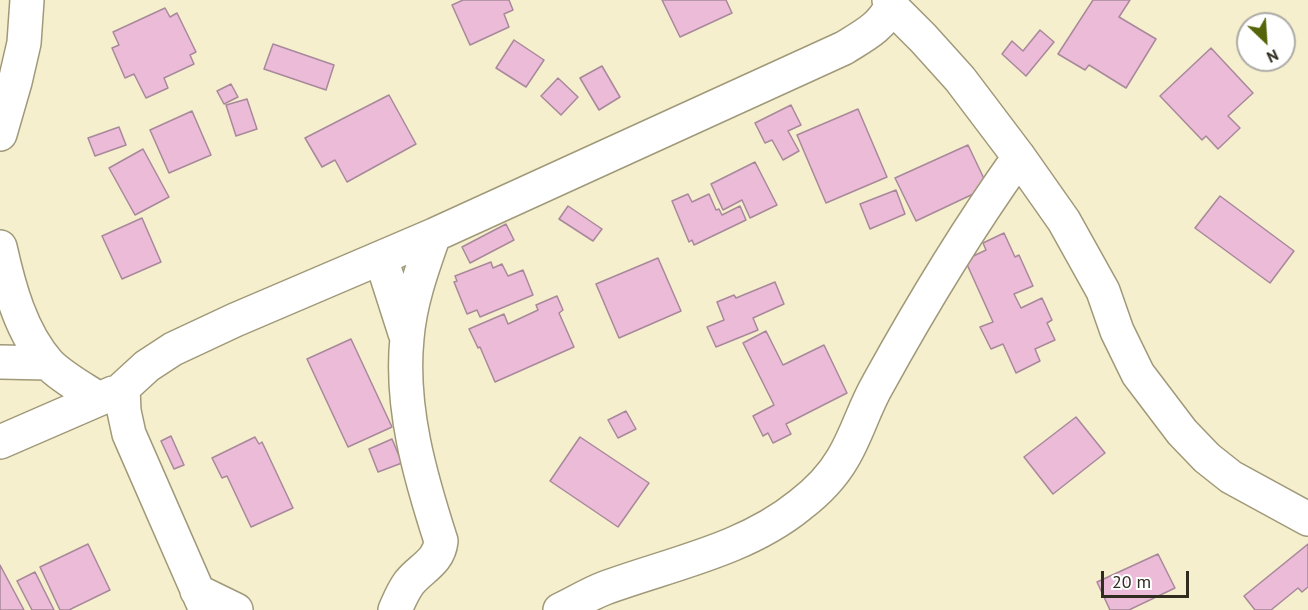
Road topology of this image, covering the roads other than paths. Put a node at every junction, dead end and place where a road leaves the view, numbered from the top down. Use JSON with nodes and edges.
{"nodes":[{"id":1,"x":27,"y":0,"type":"edge"},
{"id":2,"x":890,"y":3,"type":"edge"},
{"id":3,"x":0,"y":134,"type":"edge"},
{"id":4,"x":1019,"y":157,"type":"junction"},
{"id":5,"x":434,"y":235,"type":"junction"},
{"id":6,"x":0,"y":248,"type":"edge"},
{"id":7,"x":381,"y":258,"type":"junction"},
{"id":8,"x":407,"y":338,"type":"junction"},
{"id":9,"x":0,"y":362,"type":"edge"},
{"id":10,"x":48,"y":363,"type":"junction"},
{"id":11,"x":111,"y":394,"type":"junction"},
{"id":12,"x":0,"y":442,"type":"edge"},
{"id":13,"x":1308,"y":519,"type":"edge"},
{"id":14,"x":201,"y":601,"type":"edge"},
{"id":15,"x":236,"y":610,"type":"edge"},
{"id":16,"x":395,"y":610,"type":"edge"},
{"id":17,"x":560,"y":610,"type":"edge"}],
"edges":[{"from":1,"to":3,"type":"street"},
{"from":2,"to":4,"type":"street"},
{"from":2,"to":5,"type":"street"},
{"from":4,"to":13,"type":"street"},
{"from":4,"to":17,"type":"street"},
{"from":5,"to":7,"type":"street"},
{"from":5,"to":8,"type":"street"},
{"from":6,"to":10,"type":"street"},
{"from":7,"to":8,"type":"street"},
{"from":7,"to":11,"type":"street"},
{"from":8,"to":16,"type":"street"},
{"from":9,"to":10,"type":"street"},
{"from":10,"to":11,"type":"street"},
{"from":11,"to":12,"type":"street"},
{"from":11,"to":14,"type":"street"},
{"from":14,"to":15,"type":"street"}]}
